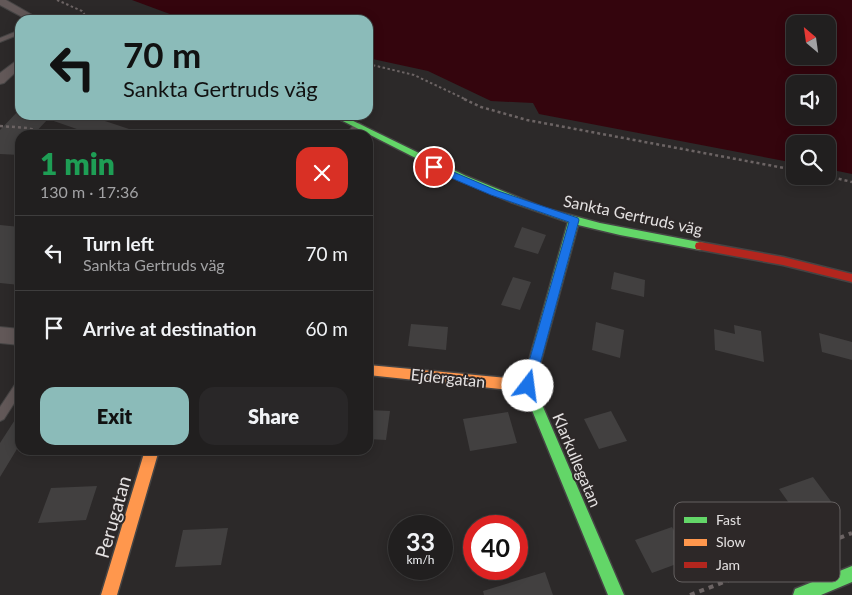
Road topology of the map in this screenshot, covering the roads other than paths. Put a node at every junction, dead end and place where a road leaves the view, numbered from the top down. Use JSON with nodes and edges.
{"nodes":[{"id":1,"x":0,"y":1,"type":"edge"},
{"id":2,"x":27,"y":15,"type":"edge"},
{"id":3,"x":15,"y":34,"type":"edge"},
{"id":4,"x":0,"y":40,"type":"edge"},
{"id":5,"x":15,"y":66,"type":"edge"},
{"id":6,"x":0,"y":80,"type":"edge"},
{"id":7,"x":342,"y":120,"type":"edge"},
{"id":8,"x":355,"y":130,"type":"edge"},
{"id":9,"x":373,"y":139,"type":"edge"},
{"id":10,"x":574,"y":220,"type":"junction"},
{"id":11,"x":852,"y":278,"type":"edge"},
{"id":12,"x":0,"y":335,"type":"edge"},
{"id":13,"x":15,"y":336,"type":"edge"},
{"id":14,"x":373,"y":370,"type":"edge"},
{"id":15,"x":528,"y":386,"type":"junction"},
{"id":16,"x":15,"y":394,"type":"edge"},
{"id":17,"x":0,"y":416,"type":"edge"},
{"id":18,"x":151,"y":455,"type":"edge"},
{"id":19,"x":852,"y":574,"type":"edge"},
{"id":20,"x":840,"y":579,"type":"edge"},
{"id":21,"x":833,"y":582,"type":"edge"},
{"id":22,"x":109,"y":595,"type":"edge"},
{"id":23,"x":616,"y":595,"type":"edge"},
{"id":24,"x":801,"y":595,"type":"edge"}],
"edges":[{"from":1,"to":2,"type":"street"},
{"from":3,"to":4,"type":"lane"},
{"from":5,"to":6,"type":"street"},
{"from":7,"to":8,"type":"street","name":"Sankta Gertruds väg"},
{"from":9,"to":10,"type":"street","name":"Sankta Gertruds väg"},
{"from":10,"to":11,"type":"street","name":"Sankta Gertruds väg"},
{"from":10,"to":15,"type":"street"},
{"from":12,"to":13,"type":"street"},
{"from":14,"to":15,"type":"street","name":"Ejdergatan"},
{"from":15,"to":23,"type":"street","name":"Klarkullegatan"},
{"from":16,"to":17,"type":"lane"},
{"from":18,"to":22,"type":"street","name":"Perugatan"},
{"from":19,"to":20,"type":"street"},
{"from":21,"to":24,"type":"street"}]}
